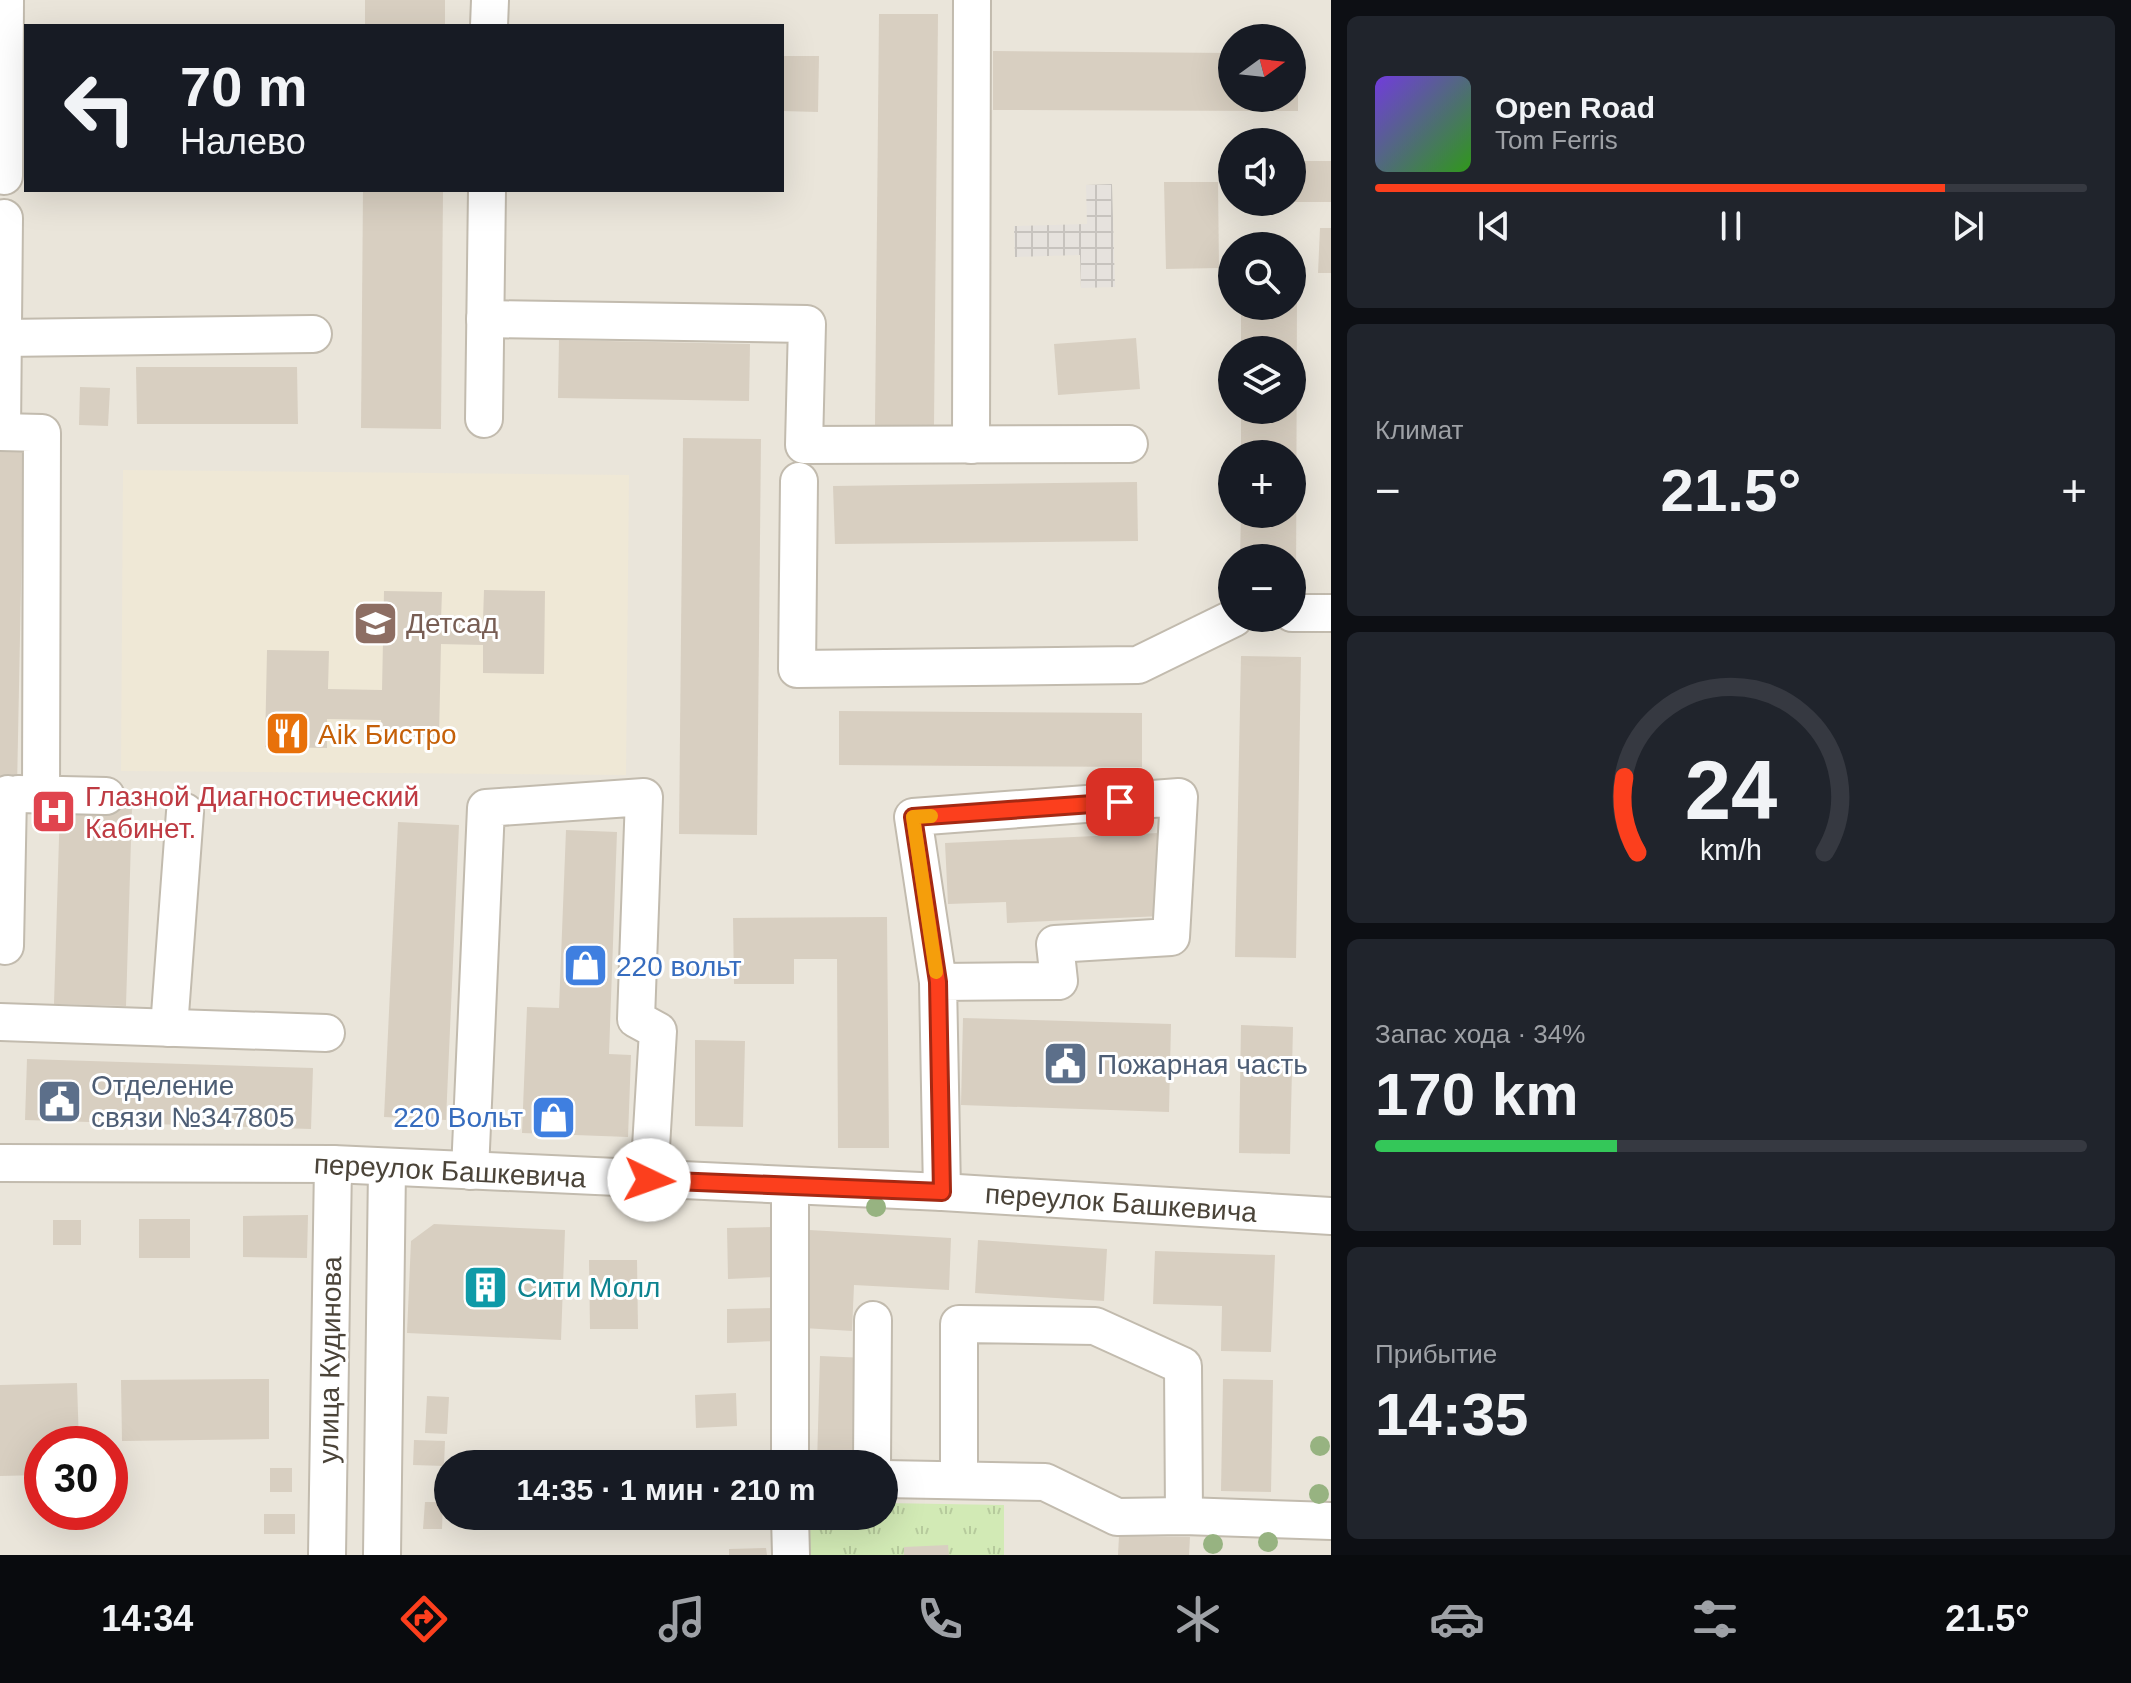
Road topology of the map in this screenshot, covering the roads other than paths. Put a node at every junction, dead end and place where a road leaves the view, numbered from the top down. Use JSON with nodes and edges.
{"nodes":[{"id":1,"x":5,"y":0,"type":"edge"},
{"id":2,"x":490,"y":0,"type":"edge"},
{"id":3,"x":972,"y":0,"type":"edge"},
{"id":4,"x":489,"y":24,"type":"edge"},
{"id":5,"x":4,"y":176,"type":"dead end"},
{"id":6,"x":487,"y":192,"type":"edge"},
{"id":7,"x":4,"y":218,"type":"dead end"},
{"id":8,"x":485,"y":319,"type":"junction"},
{"id":9,"x":313,"y":334,"type":"dead end"},
{"id":10,"x":3,"y":338,"type":"junction"},
{"id":11,"x":484,"y":419,"type":"dead end"},
{"id":12,"x":1,"y":432,"type":"edge"},
{"id":13,"x":1129,"y":444,"type":"dead end"},
{"id":14,"x":971,"y":445,"type":"junction"},
{"id":15,"x":799,"y":481,"type":"dead end"},
{"id":16,"x":1306,"y":613,"type":"edge"},
{"id":17,"x":1331,"y":613,"type":"edge"},
{"id":18,"x":1218,"y":626,"type":"edge"},
{"id":19,"x":16,"y":794,"type":"edge"},
{"id":20,"x":106,"y":796,"type":"dead end"},
{"id":21,"x":185,"y":812,"type":"dead end"},
{"id":22,"x":5,"y":946,"type":"dead end"},
{"id":23,"x":938,"y":982,"type":"junction"},
{"id":24,"x":0,"y":1022,"type":"edge"},
{"id":25,"x":169,"y":1028,"type":"junction"},
{"id":26,"x":326,"y":1033,"type":"dead end"},
{"id":27,"x":0,"y":1163,"type":"edge"},
{"id":28,"x":333,"y":1164,"type":"junction"},
{"id":29,"x":387,"y":1168,"type":"junction"},
{"id":30,"x":470,"y":1171,"type":"junction"},
{"id":31,"x":649,"y":1180,"type":"junction"},
{"id":32,"x":790,"y":1187,"type":"junction"},
{"id":33,"x":942,"y":1192,"type":"junction"},
{"id":34,"x":1331,"y":1216,"type":"edge"},
{"id":35,"x":873,"y":1320,"type":"dead end"},
{"id":36,"x":790,"y":1450,"type":"edge"},
{"id":37,"x":872,"y":1450,"type":"edge"},
{"id":38,"x":898,"y":1479,"type":"edge"},
{"id":39,"x":959,"y":1480,"type":"junction"},
{"id":40,"x":1184,"y":1516,"type":"junction"},
{"id":41,"x":1331,"y":1521,"type":"edge"},
{"id":42,"x":790,"y":1530,"type":"edge"},
{"id":43,"x":327,"y":1555,"type":"edge"},
{"id":44,"x":382,"y":1555,"type":"edge"},
{"id":45,"x":791,"y":1555,"type":"edge"}],
"edges":[{"from":1,"to":5,"type":"street"},
{"from":2,"to":4,"type":"street"},
{"from":3,"to":14,"type":"street"},
{"from":6,"to":8,"type":"street"},
{"from":7,"to":10,"type":"street"},
{"from":8,"to":11,"type":"street"},
{"from":8,"to":14,"type":"street"},
{"from":9,"to":10,"type":"street"},
{"from":10,"to":12,"type":"street"},
{"from":12,"to":19,"type":"street"},
{"from":13,"to":14,"type":"street"},
{"from":15,"to":18,"type":"street"},
{"from":16,"to":17,"type":"street"},
{"from":19,"to":20,"type":"street"},
{"from":19,"to":22,"type":"street"},
{"from":21,"to":25,"type":"street"},
{"from":23,"to":23,"type":"street"},
{"from":23,"to":33,"type":"street"},
{"from":24,"to":25,"type":"street"},
{"from":25,"to":26,"type":"street"},
{"from":27,"to":28,"type":"street","name":"переулок Башкевича"},
{"from":28,"to":29,"type":"street","name":"переулок Башкевича"},
{"from":28,"to":43,"type":"street","name":"улица Кудинова"},
{"from":29,"to":30,"type":"street","name":"переулок Башкевича"},
{"from":29,"to":44,"type":"street","name":"улица Кудинова"},
{"from":30,"to":31,"type":"street","name":"переулок Башкевича"},
{"from":30,"to":31,"type":"street"},
{"from":31,"to":32,"type":"street","name":"переулок Башкевича"},
{"from":32,"to":33,"type":"street","name":"переулок Башкевича"},
{"from":32,"to":36,"type":"street"},
{"from":33,"to":34,"type":"street","name":"переулок Башкевича"},
{"from":35,"to":37,"type":"street"},
{"from":38,"to":39,"type":"street"},
{"from":39,"to":40,"type":"street"},
{"from":39,"to":40,"type":"street"},
{"from":40,"to":41,"type":"street"},
{"from":42,"to":45,"type":"street"}]}
